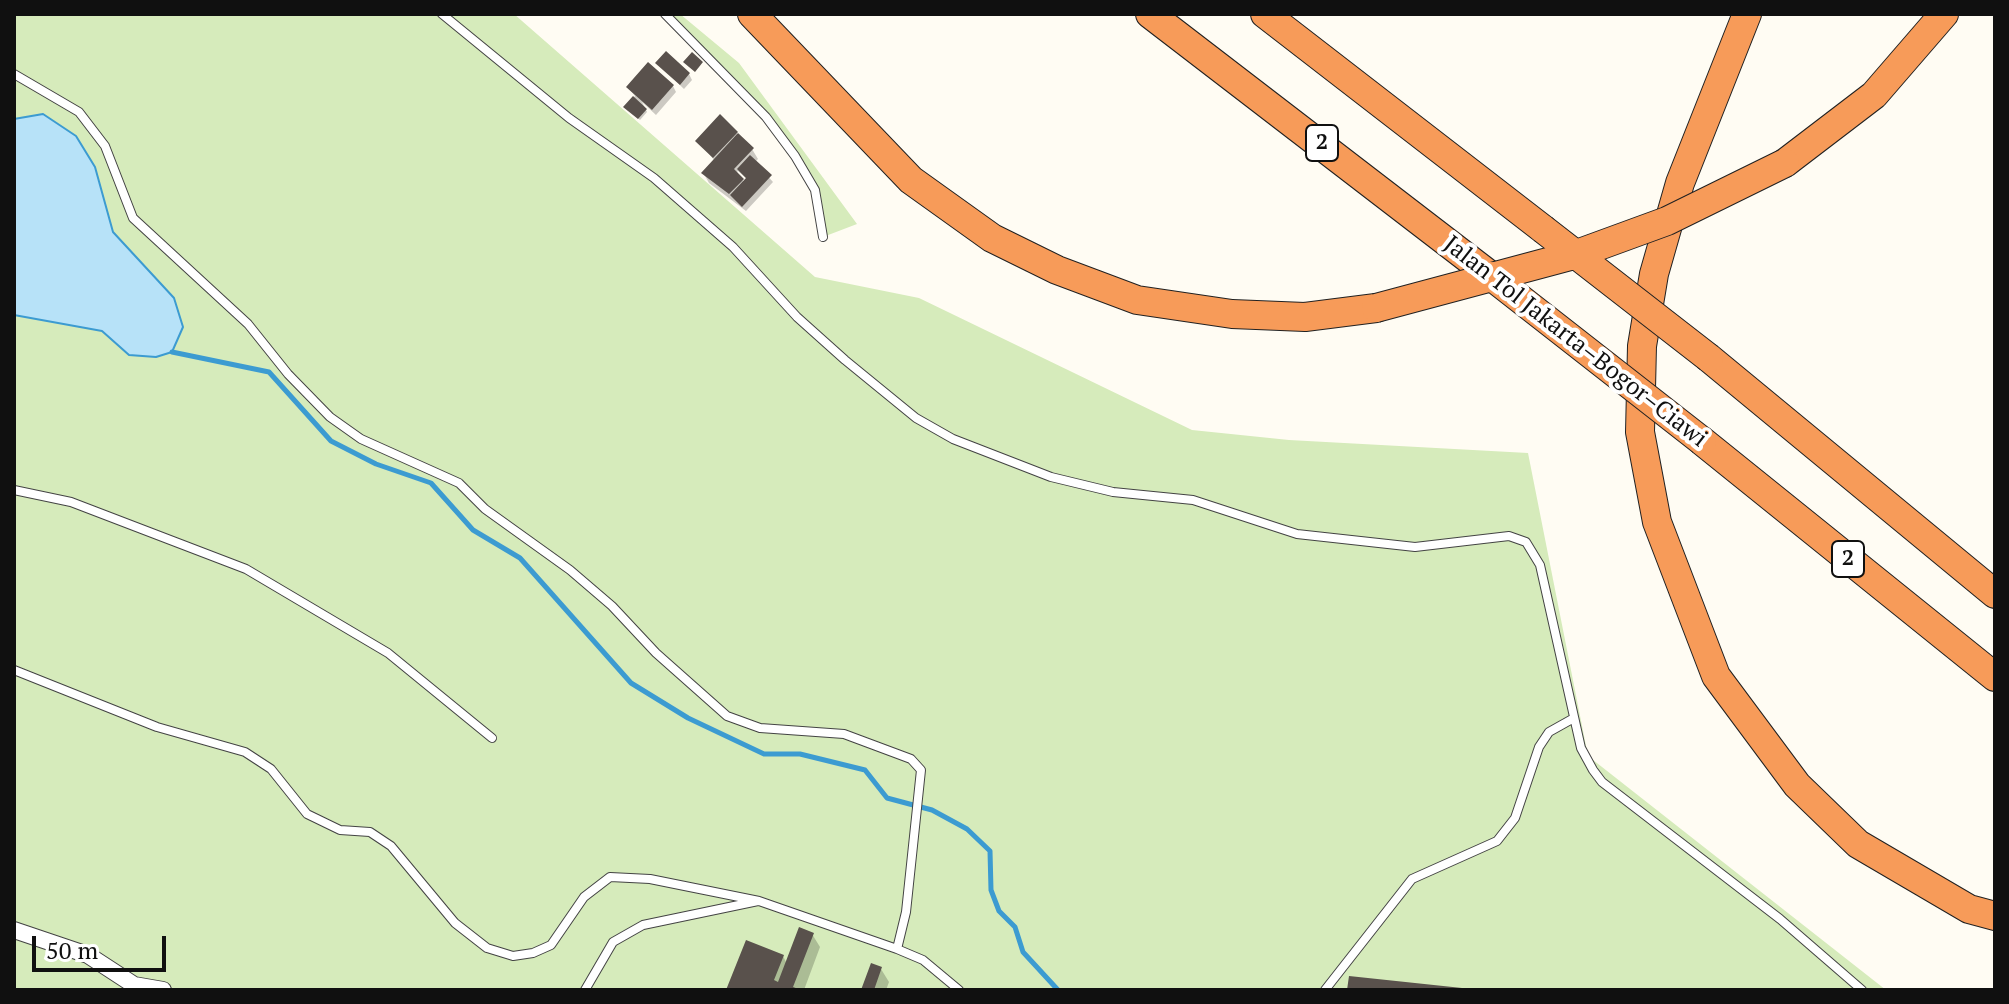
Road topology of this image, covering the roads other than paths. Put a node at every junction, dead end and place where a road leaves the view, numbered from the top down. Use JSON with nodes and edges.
{"nodes":[{"id":1,"x":442,"y":14,"type":"edge"},
{"id":2,"x":665,"y":14,"type":"edge"},
{"id":3,"x":752,"y":14,"type":"edge"},
{"id":4,"x":1150,"y":14,"type":"edge"},
{"id":5,"x":1265,"y":14,"type":"edge"},
{"id":6,"x":1747,"y":14,"type":"edge"},
{"id":7,"x":1944,"y":14,"type":"edge"},
{"id":8,"x":14,"y":74,"type":"edge"},
{"id":9,"x":823,"y":237,"type":"dead end"},
{"id":10,"x":14,"y":490,"type":"edge"},
{"id":11,"x":1995,"y":594,"type":"edge"},
{"id":12,"x":14,"y":670,"type":"edge"},
{"id":13,"x":1995,"y":677,"type":"edge"},
{"id":14,"x":1574,"y":718,"type":"junction"},
{"id":15,"x":492,"y":738,"type":"dead end"},
{"id":16,"x":759,"y":901,"type":"junction"},
{"id":17,"x":1995,"y":916,"type":"edge"},
{"id":18,"x":14,"y":930,"type":"edge"},
{"id":19,"x":897,"y":949,"type":"junction"},
{"id":20,"x":163,"y":990,"type":"edge"},
{"id":21,"x":585,"y":990,"type":"edge"},
{"id":22,"x":959,"y":990,"type":"edge"},
{"id":23,"x":1325,"y":990,"type":"edge"},
{"id":24,"x":1862,"y":990,"type":"edge"}],
"edges":[{"from":1,"to":14,"type":"lane"},
{"from":2,"to":9,"type":"lane"},
{"from":3,"to":7,"type":"highway","bridge":true},
{"from":4,"to":13,"type":"highway","name":"Jalan Tol Jakarta–Bogor–Ciawi","number":"2","bridge":true},
{"from":5,"to":11,"type":"highway","bridge":true},
{"from":6,"to":17,"type":"highway"},
{"from":8,"to":19,"type":"lane"},
{"from":10,"to":15,"type":"lane"},
{"from":12,"to":16,"type":"lane"},
{"from":14,"to":23,"type":"lane"},
{"from":14,"to":24,"type":"lane"},
{"from":16,"to":19,"type":"lane"},
{"from":16,"to":21,"type":"lane"},
{"from":18,"to":20,"type":"street"},
{"from":19,"to":22,"type":"lane"}]}
